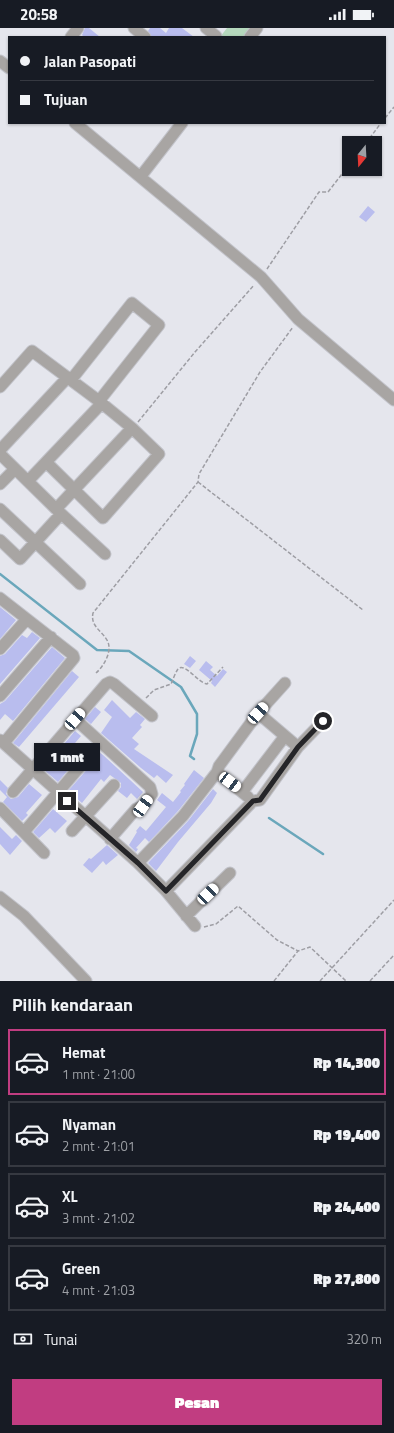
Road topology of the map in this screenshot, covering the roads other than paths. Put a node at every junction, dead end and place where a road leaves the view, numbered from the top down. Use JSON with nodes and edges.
{"nodes":[{"id":1,"x":78,"y":28,"type":"edge"},
{"id":2,"x":134,"y":28,"type":"edge"},
{"id":3,"x":206,"y":28,"type":"edge"},
{"id":4,"x":257,"y":28,"type":"edge"},
{"id":5,"x":218,"y":34,"type":"edge"},
{"id":6,"x":72,"y":36,"type":"edge"},
{"id":7,"x":144,"y":36,"type":"edge"},
{"id":8,"x":251,"y":36,"type":"edge"},
{"id":9,"x":0,"y":61,"type":"edge"},
{"id":10,"x":8,"y":67,"type":"edge"},
{"id":11,"x":76,"y":124,"type":"edge"},
{"id":12,"x":181,"y":124,"type":"edge"},
{"id":13,"x":141,"y":176,"type":"junction"},
{"id":14,"x":69,"y":378,"type":"junction"},
{"id":15,"x":0,"y":387,"type":"edge"},
{"id":16,"x":394,"y":400,"type":"edge"},
{"id":17,"x":101,"y":402,"type":"junction"},
{"id":18,"x":135,"y":425,"type":"junction"},
{"id":19,"x":0,"y":450,"type":"edge"},
{"id":20,"x":0,"y":454,"type":"edge"},
{"id":21,"x":46,"y":462,"type":"junction"},
{"id":22,"x":15,"y":469,"type":"junction"},
{"id":23,"x":28,"y":481,"type":"junction"},
{"id":24,"x":0,"y":484,"type":"edge"},
{"id":25,"x":73,"y":490,"type":"junction"},
{"id":26,"x":0,"y":509,"type":"edge"},
{"id":27,"x":58,"y":511,"type":"junction"},
{"id":28,"x":0,"y":540,"type":"edge"},
{"id":29,"x":36,"y":542,"type":"junction"},
{"id":30,"x":105,"y":554,"type":"dead end"},
{"id":31,"x":80,"y":584,"type":"dead end"},
{"id":32,"x":0,"y":599,"type":"edge"},
{"id":33,"x":27,"y":619,"type":"junction"},
{"id":34,"x":51,"y":637,"type":"junction"},
{"id":35,"x":0,"y":650,"type":"edge"},
{"id":36,"x":285,"y":683,"type":"dead end"},
{"id":37,"x":0,"y":696,"type":"edge"},
{"id":38,"x":258,"y":713,"type":"junction"},
{"id":39,"x":152,"y":716,"type":"dead end"},
{"id":40,"x":75,"y":719,"type":"junction"},
{"id":41,"x":323,"y":721,"type":"dead end"},
{"id":42,"x":285,"y":736,"type":"junction"},
{"id":43,"x":2,"y":742,"type":"edge"},
{"id":44,"x":298,"y":747,"type":"junction"},
{"id":45,"x":84,"y":762,"type":"dead end"},
{"id":46,"x":33,"y":769,"type":"junction"},
{"id":47,"x":217,"y":772,"type":"junction"},
{"id":48,"x":114,"y":785,"type":"dead end"},
{"id":49,"x":242,"y":791,"type":"junction"},
{"id":50,"x":13,"y":792,"type":"dead end"},
{"id":51,"x":58,"y":793,"type":"junction"},
{"id":52,"x":253,"y":801,"type":"junction"},
{"id":53,"x":0,"y":808,"type":"edge"},
{"id":54,"x":85,"y":817,"type":"junction"},
{"id":55,"x":24,"y":832,"type":"junction"},
{"id":56,"x":72,"y":832,"type":"dead end"},
{"id":57,"x":110,"y":839,"type":"junction"},
{"id":58,"x":44,"y":853,"type":"dead end"},
{"id":59,"x":138,"y":863,"type":"junction"},
{"id":60,"x":230,"y":873,"type":"dead end"},
{"id":61,"x":166,"y":891,"type":"junction"},
{"id":62,"x":0,"y":898,"type":"edge"},
{"id":63,"x":186,"y":916,"type":"junction"},
{"id":64,"x":195,"y":926,"type":"road end"},
{"id":65,"x":86,"y":981,"type":"edge"}],
"edges":[{"from":1,"to":6,"type":"street"},
{"from":2,"to":7,"type":"street"},
{"from":3,"to":5,"type":"street"},
{"from":4,"to":8,"type":"street"},
{"from":9,"to":10,"type":"street"},
{"from":11,"to":13,"type":"street"},
{"from":12,"to":13,"type":"street"},
{"from":13,"to":16,"type":"street"},
{"from":14,"to":15,"type":"street"},
{"from":14,"to":17,"type":"street"},
{"from":14,"to":17,"type":"street"},
{"from":14,"to":19,"type":"street"},
{"from":17,"to":18,"type":"street"},
{"from":17,"to":21,"type":"street"},
{"from":18,"to":25,"type":"street"},
{"from":18,"to":25,"type":"street"},
{"from":20,"to":22,"type":"street"},
{"from":21,"to":23,"type":"street"},
{"from":21,"to":25,"type":"street"},
{"from":22,"to":23,"type":"street"},
{"from":22,"to":24,"type":"street"},
{"from":23,"to":27,"type":"street"},
{"from":25,"to":27,"type":"street"},
{"from":26,"to":29,"type":"street"},
{"from":27,"to":29,"type":"street"},
{"from":27,"to":30,"type":"street"},
{"from":28,"to":29,"type":"street"},
{"from":29,"to":31,"type":"street"},
{"from":32,"to":33,"type":"street"},
{"from":33,"to":34,"type":"street"},
{"from":33,"to":35,"type":"street"},
{"from":34,"to":37,"type":"street"},
{"from":34,"to":43,"type":"street"},
{"from":36,"to":38,"type":"street"},
{"from":38,"to":42,"type":"street"},
{"from":38,"to":47,"type":"street"},
{"from":39,"to":40,"type":"street"},
{"from":40,"to":46,"type":"street"},
{"from":40,"to":57,"type":"street"},
{"from":41,"to":44,"type":"street"},
{"from":42,"to":44,"type":"street"},
{"from":42,"to":49,"type":"street"},
{"from":43,"to":46,"type":"street"},
{"from":44,"to":52,"type":"street"},
{"from":45,"to":51,"type":"street"},
{"from":46,"to":50,"type":"street"},
{"from":46,"to":51,"type":"street"},
{"from":47,"to":49,"type":"street"},
{"from":47,"to":59,"type":"street"},
{"from":48,"to":54,"type":"street"},
{"from":49,"to":52,"type":"street"},
{"from":51,"to":54,"type":"street"},
{"from":51,"to":55,"type":"street"},
{"from":52,"to":61,"type":"street"},
{"from":53,"to":55,"type":"street"},
{"from":54,"to":56,"type":"street"},
{"from":54,"to":57,"type":"street"},
{"from":55,"to":58,"type":"street"},
{"from":57,"to":59,"type":"street"},
{"from":59,"to":61,"type":"street"},
{"from":60,"to":63,"type":"street"},
{"from":61,"to":63,"type":"street"},
{"from":62,"to":65,"type":"street"},
{"from":63,"to":64,"type":"street"}]}
